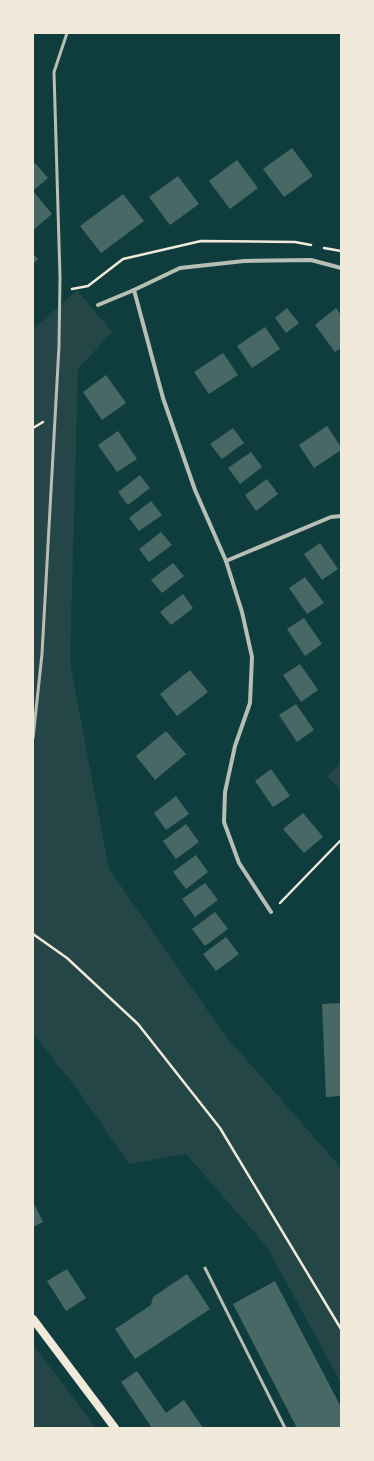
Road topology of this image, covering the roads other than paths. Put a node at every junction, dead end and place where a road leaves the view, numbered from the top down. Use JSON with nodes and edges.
{"nodes":[{"id":1,"x":67,"y":33,"type":"edge"},
{"id":2,"x":341,"y":268,"type":"edge"},
{"id":3,"x":134,"y":290,"type":"junction"},
{"id":4,"x":98,"y":305,"type":"dead end"},
{"id":5,"x":341,"y":516,"type":"edge"},
{"id":6,"x":226,"y":561,"type":"junction"},
{"id":7,"x":33,"y":738,"type":"edge"},
{"id":8,"x":271,"y":912,"type":"road end"},
{"id":9,"x":205,"y":1268,"type":"dead end"},
{"id":10,"x":33,"y":1319,"type":"edge"},
{"id":11,"x":114,"y":1428,"type":"edge"},
{"id":12,"x":284,"y":1428,"type":"edge"}],
"edges":[{"from":1,"to":7,"type":"lane"},
{"from":2,"to":3,"type":"street"},
{"from":3,"to":4,"type":"street"},
{"from":3,"to":6,"type":"street"},
{"from":5,"to":6,"type":"street"},
{"from":6,"to":8,"type":"street"},
{"from":9,"to":12,"type":"lane"},
{"from":10,"to":11,"type":"main road"}]}
